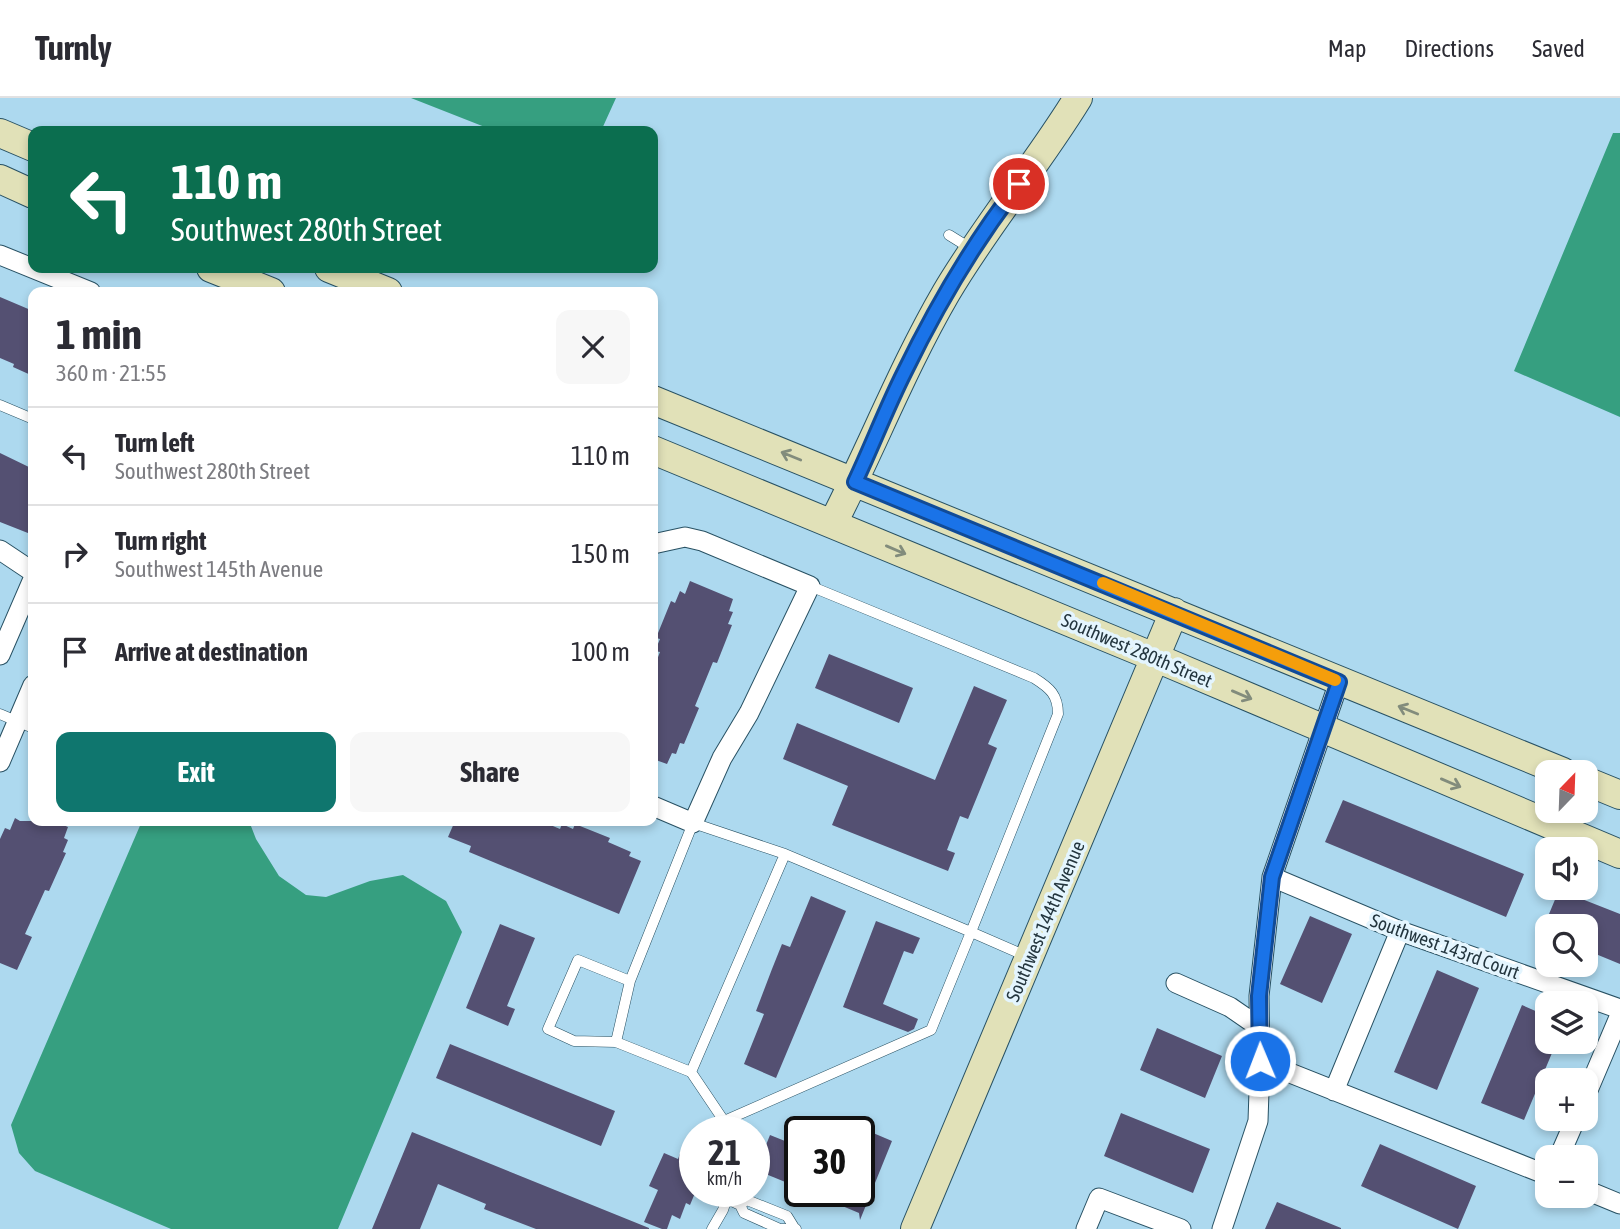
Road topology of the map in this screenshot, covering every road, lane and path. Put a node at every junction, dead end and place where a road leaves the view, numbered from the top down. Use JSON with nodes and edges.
{"nodes":[{"id":1,"x":1078,"y":98,"type":"edge"},
{"id":2,"x":0,"y":133,"type":"edge"},
{"id":3,"x":28,"y":145,"type":"edge"},
{"id":4,"x":0,"y":179,"type":"edge"},
{"id":5,"x":28,"y":192,"type":"edge"},
{"id":6,"x":949,"y":234,"type":"dead end"},
{"id":7,"x":974,"y":250,"type":"junction"},
{"id":8,"x":0,"y":255,"type":"edge"},
{"id":9,"x":28,"y":266,"type":"edge"},
{"id":10,"x":44,"y":273,"type":"edge"},
{"id":11,"x":224,"y":273,"type":"edge"},
{"id":12,"x":340,"y":273,"type":"edge"},
{"id":13,"x":79,"y":287,"type":"edge"},
{"id":14,"x":258,"y":287,"type":"edge"},
{"id":15,"x":376,"y":287,"type":"edge"},
{"id":16,"x":658,"y":402,"type":"edge"},
{"id":17,"x":0,"y":405,"type":"edge"},
{"id":18,"x":28,"y":417,"type":"edge"},
{"id":19,"x":658,"y":452,"type":"edge"},
{"id":20,"x":855,"y":482,"type":"junction"},
{"id":21,"x":833,"y":523,"type":"junction"},
{"id":22,"x":658,"y":543,"type":"edge"},
{"id":23,"x":0,"y":550,"type":"edge"},
{"id":24,"x":28,"y":569,"type":"edge"},
{"id":25,"x":810,"y":586,"type":"junction"},
{"id":26,"x":28,"y":591,"type":"edge"},
{"id":27,"x":1174,"y":612,"type":"junction"},
{"id":28,"x":0,"y":655,"type":"edge"},
{"id":29,"x":1154,"y":657,"type":"junction"},
{"id":30,"x":1339,"y":682,"type":"junction"},
{"id":31,"x":28,"y":696,"type":"edge"},
{"id":32,"x":17,"y":721,"type":"edge"},
{"id":33,"x":1322,"y":729,"type":"junction"},
{"id":34,"x":1535,"y":761,"type":"edge"},
{"id":35,"x":0,"y":762,"type":"edge"},
{"id":36,"x":1598,"y":786,"type":"edge"},
{"id":37,"x":1620,"y":795,"type":"edge"},
{"id":38,"x":658,"y":808,"type":"edge"},
{"id":39,"x":693,"y":823,"type":"junction"},
{"id":40,"x":1620,"y":854,"type":"edge"},
{"id":41,"x":785,"y":855,"type":"junction"},
{"id":42,"x":1272,"y":877,"type":"junction"},
{"id":43,"x":1400,"y":931,"type":"junction"},
{"id":44,"x":971,"y":932,"type":"junction"},
{"id":45,"x":1029,"y":958,"type":"junction"},
{"id":46,"x":630,"y":981,"type":"junction"},
{"id":47,"x":1177,"y":983,"type":"dead end"},
{"id":48,"x":1620,"y":1009,"type":"edge"},
{"id":49,"x":1620,"y":1015,"type":"edge"},
{"id":50,"x":1259,"y":1027,"type":"junction"},
{"id":51,"x":615,"y":1042,"type":"junction"},
{"id":52,"x":1260,"y":1061,"type":"junction"},
{"id":53,"x":1597,"y":1068,"type":"edge"},
{"id":54,"x":691,"y":1072,"type":"junction"},
{"id":55,"x":1334,"y":1091,"type":"junction"},
{"id":56,"x":721,"y":1116,"type":"edge"},
{"id":57,"x":735,"y":1116,"type":"edge"},
{"id":58,"x":1535,"y":1170,"type":"edge"},
{"id":59,"x":1598,"y":1195,"type":"edge"},
{"id":60,"x":1620,"y":1204,"type":"edge"},
{"id":61,"x":722,"y":1207,"type":"edge"},
{"id":62,"x":741,"y":1207,"type":"edge"},
{"id":63,"x":764,"y":1207,"type":"edge"},
{"id":64,"x":712,"y":1229,"type":"edge"},
{"id":65,"x":780,"y":1229,"type":"edge"},
{"id":66,"x":796,"y":1229,"type":"edge"},
{"id":67,"x":915,"y":1229,"type":"edge"},
{"id":68,"x":1086,"y":1229,"type":"edge"},
{"id":69,"x":1181,"y":1229,"type":"edge"},
{"id":70,"x":1222,"y":1229,"type":"edge"}],
"edges":[{"from":1,"to":7,"type":"street"},
{"from":2,"to":3,"type":"street"},
{"from":4,"to":5,"type":"street"},
{"from":6,"to":7,"type":"lane"},
{"from":7,"to":20,"type":"street"},
{"from":8,"to":9,"type":"street"},
{"from":10,"to":13,"type":"street"},
{"from":11,"to":14,"type":"street"},
{"from":12,"to":15,"type":"street"},
{"from":20,"to":16,"type":"street","one_way":true},
{"from":17,"to":18,"type":"lane"},
{"from":19,"to":21,"type":"street","name":"Southwest 280th Street"},
{"from":20,"to":21,"type":"street"},
{"from":20,"to":27,"type":"street"},
{"from":21,"to":29,"type":"street","name":"Southwest 280th Street","one_way":true},
{"from":22,"to":25,"type":"street"},
{"from":23,"to":24,"type":"street"},
{"from":25,"to":39,"type":"street"},
{"from":25,"to":44,"type":"lane"},
{"from":26,"to":28,"type":"street"},
{"from":27,"to":29,"type":"street","name":"Southwest 144th Avenue"},
{"from":27,"to":30,"type":"street"},
{"from":29,"to":33,"type":"street","name":"Southwest 280th Street","one_way":true},
{"from":29,"to":45,"type":"street","name":"Southwest 144th Avenue"},
{"from":30,"to":33,"type":"street"},
{"from":34,"to":30,"type":"street","one_way":true},
{"from":31,"to":32,"type":"street"},
{"from":32,"to":35,"type":"street"},
{"from":33,"to":40,"type":"street","name":"Southwest 280th Street","one_way":true},
{"from":33,"to":42,"type":"street"},
{"from":36,"to":37,"type":"street"},
{"from":38,"to":39,"type":"street"},
{"from":39,"to":41,"type":"lane"},
{"from":39,"to":46,"type":"lane"},
{"from":41,"to":44,"type":"lane"},
{"from":41,"to":54,"type":"lane"},
{"from":42,"to":43,"type":"street","name":"Southwest 143rd Court"},
{"from":42,"to":50,"type":"street"},
{"from":43,"to":48,"type":"street","name":"Southwest 143rd Court"},
{"from":43,"to":55,"type":"street"},
{"from":44,"to":45,"type":"lane"},
{"from":44,"to":57,"type":"lane"},
{"from":45,"to":67,"type":"street","name":"Southwest 144th Avenue"},
{"from":46,"to":51,"type":"lane"},
{"from":46,"to":51,"type":"lane"},
{"from":47,"to":50,"type":"street"},
{"from":49,"to":53,"type":"street"},
{"from":50,"to":52,"type":"street"},
{"from":51,"to":54,"type":"lane"},
{"from":52,"to":55,"type":"street"},
{"from":52,"to":70,"type":"street"},
{"from":54,"to":56,"type":"lane"},
{"from":55,"to":58,"type":"street"},
{"from":59,"to":60,"type":"street"},
{"from":61,"to":64,"type":"lane"},
{"from":62,"to":65,"type":"lane"},
{"from":63,"to":66,"type":"lane"},
{"from":65,"to":66,"type":"lane"},
{"from":68,"to":69,"type":"street"}]}
